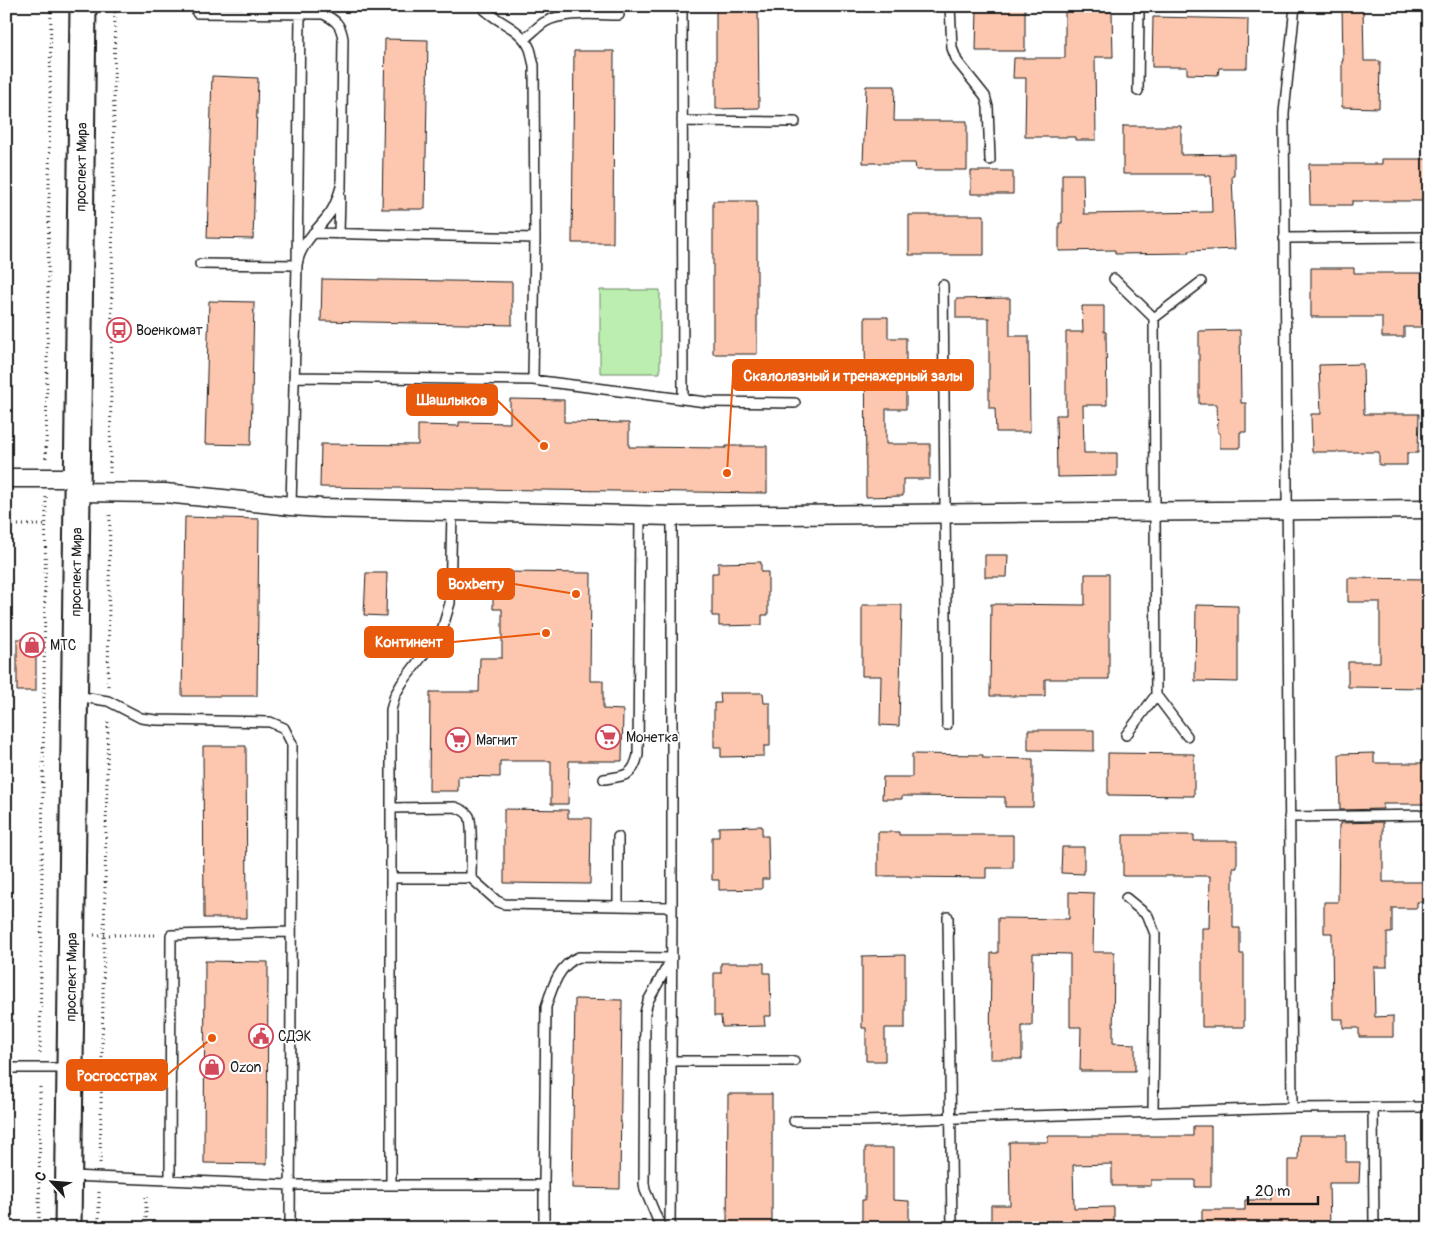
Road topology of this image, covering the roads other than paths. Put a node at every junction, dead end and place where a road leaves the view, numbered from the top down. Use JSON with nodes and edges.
{"nodes":[{"id":1,"x":82,"y":6,"type":"edge"},
{"id":2,"x":482,"y":6,"type":"edge"},
{"id":3,"x":682,"y":6,"type":"edge"},
{"id":4,"x":950,"y":6,"type":"edge"},
{"id":5,"x":1140,"y":6,"type":"edge"},
{"id":6,"x":1295,"y":6,"type":"edge"},
{"id":7,"x":197,"y":13,"type":"dead end"},
{"id":8,"x":300,"y":14,"type":"junction"},
{"id":9,"x":619,"y":15,"type":"dead end"},
{"id":10,"x":524,"y":39,"type":"junction"},
{"id":11,"x":1138,"y":91,"type":"dead end"},
{"id":12,"x":682,"y":121,"type":"junction"},
{"id":13,"x":795,"y":122,"type":"dead end"},
{"id":14,"x":990,"y":160,"type":"dead end"},
{"id":15,"x":340,"y":187,"type":"junction"},
{"id":16,"x":313,"y":233,"type":"junction"},
{"id":17,"x":339,"y":234,"type":"junction"},
{"id":18,"x":1429,"y":237,"type":"edge"},
{"id":19,"x":535,"y":238,"type":"junction"},
{"id":20,"x":1284,"y":238,"type":"junction"},
{"id":21,"x":200,"y":264,"type":"dead end"},
{"id":22,"x":297,"y":266,"type":"junction"},
{"id":23,"x":1114,"y":279,"type":"dead end"},
{"id":24,"x":1202,"y":282,"type":"dead end"},
{"id":25,"x":943,"y":285,"type":"dead end"},
{"id":26,"x":1154,"y":318,"type":"junction"},
{"id":27,"x":294,"y":378,"type":"junction"},
{"id":28,"x":533,"y":380,"type":"junction"},
{"id":29,"x":683,"y":400,"type":"junction"},
{"id":30,"x":795,"y":403,"type":"dead end"},
{"id":31,"x":6,"y":478,"type":"edge"},
{"id":32,"x":76,"y":485,"type":"junction"},
{"id":33,"x":292,"y":506,"type":"junction"},
{"id":34,"x":1429,"y":509,"type":"edge"},
{"id":35,"x":452,"y":511,"type":"junction"},
{"id":36,"x":1286,"y":511,"type":"junction"},
{"id":37,"x":1155,"y":512,"type":"junction"},
{"id":38,"x":945,"y":514,"type":"junction"},
{"id":39,"x":640,"y":515,"type":"junction"},
{"id":40,"x":672,"y":516,"type":"junction"},
{"id":41,"x":74,"y":695,"type":"junction"},
{"id":42,"x":1156,"y":695,"type":"junction"},
{"id":43,"x":947,"y":725,"type":"dead end"},
{"id":44,"x":1126,"y":735,"type":"dead end"},
{"id":45,"x":1187,"y":736,"type":"dead end"},
{"id":46,"x":604,"y":779,"type":"dead end"},
{"id":47,"x":392,"y":808,"type":"junction"},
{"id":48,"x":1429,"y":815,"type":"edge"},
{"id":49,"x":1289,"y":817,"type":"junction"},
{"id":50,"x":618,"y":836,"type":"dead end"},
{"id":51,"x":392,"y":878,"type":"junction"},
{"id":52,"x":470,"y":878,"type":"junction"},
{"id":53,"x":1126,"y":898,"type":"dead end"},
{"id":54,"x":618,"y":906,"type":"junction"},
{"id":55,"x":672,"y":907,"type":"junction"},
{"id":56,"x":948,"y":917,"type":"dead end"},
{"id":57,"x":291,"y":932,"type":"junction"},
{"id":58,"x":672,"y":958,"type":"junction"},
{"id":59,"x":671,"y":1061,"type":"junction"},
{"id":60,"x":794,"y":1061,"type":"dead end"},
{"id":61,"x":6,"y":1068,"type":"edge"},
{"id":62,"x":69,"y":1068,"type":"junction"},
{"id":63,"x":1373,"y":1107,"type":"junction"},
{"id":64,"x":1429,"y":1107,"type":"edge"},
{"id":65,"x":1292,"y":1108,"type":"junction"},
{"id":66,"x":1153,"y":1112,"type":"junction"},
{"id":67,"x":952,"y":1118,"type":"junction"},
{"id":68,"x":794,"y":1121,"type":"dead end"},
{"id":69,"x":68,"y":1176,"type":"junction"},
{"id":70,"x":170,"y":1179,"type":"junction"},
{"id":71,"x":289,"y":1185,"type":"junction"},
{"id":72,"x":391,"y":1185,"type":"junction"},
{"id":73,"x":544,"y":1185,"type":"junction"},
{"id":74,"x":68,"y":1228,"type":"edge"},
{"id":75,"x":290,"y":1228,"type":"edge"},
{"id":76,"x":544,"y":1228,"type":"edge"},
{"id":77,"x":661,"y":1228,"type":"edge"},
{"id":78,"x":670,"y":1228,"type":"edge"},
{"id":79,"x":952,"y":1228,"type":"edge"},
{"id":80,"x":1374,"y":1228,"type":"edge"}],
"edges":[{"from":1,"to":32,"type":"main road","name":"проспект Мира"},
{"from":2,"to":10,"type":"lane"},
{"from":3,"to":12,"type":"lane"},
{"from":4,"to":14,"type":"lane"},
{"from":5,"to":11,"type":"lane"},
{"from":6,"to":20,"type":"lane"},
{"from":7,"to":8,"type":"lane"},
{"from":8,"to":15,"type":"lane"},
{"from":8,"to":22,"type":"lane"},
{"from":9,"to":10,"type":"lane"},
{"from":10,"to":19,"type":"lane"},
{"from":12,"to":13,"type":"lane"},
{"from":12,"to":29,"type":"lane"},
{"from":15,"to":16,"type":"lane"},
{"from":15,"to":17,"type":"lane"},
{"from":16,"to":17,"type":"lane"},
{"from":16,"to":22,"type":"lane"},
{"from":17,"to":19,"type":"lane"},
{"from":18,"to":20,"type":"lane"},
{"from":19,"to":28,"type":"lane"},
{"from":20,"to":36,"type":"lane"},
{"from":21,"to":22,"type":"lane"},
{"from":22,"to":27,"type":"lane"},
{"from":23,"to":26,"type":"lane"},
{"from":24,"to":26,"type":"lane"},
{"from":25,"to":38,"type":"lane"},
{"from":26,"to":37,"type":"lane"},
{"from":27,"to":28,"type":"lane"},
{"from":27,"to":33,"type":"lane"},
{"from":28,"to":29,"type":"lane"},
{"from":29,"to":30,"type":"lane"},
{"from":31,"to":32,"type":"street"},
{"from":32,"to":33,"type":"street"},
{"from":32,"to":41,"type":"main road","name":"проспект Мира"},
{"from":33,"to":35,"type":"street"},
{"from":34,"to":36,"type":"street"},
{"from":35,"to":39,"type":"street"},
{"from":35,"to":47,"type":"lane"},
{"from":36,"to":37,"type":"street"},
{"from":36,"to":49,"type":"lane"},
{"from":37,"to":38,"type":"street"},
{"from":37,"to":42,"type":"lane"},
{"from":38,"to":40,"type":"street"},
{"from":38,"to":43,"type":"lane"},
{"from":39,"to":40,"type":"street"},
{"from":39,"to":46,"type":"lane"},
{"from":40,"to":55,"type":"lane"},
{"from":41,"to":57,"type":"lane"},
{"from":41,"to":62,"type":"main road","name":"проспект Мира"},
{"from":42,"to":44,"type":"lane"},
{"from":42,"to":45,"type":"lane"},
{"from":47,"to":51,"type":"lane"},
{"from":47,"to":52,"type":"lane"},
{"from":48,"to":49,"type":"lane"},
{"from":49,"to":65,"type":"lane"},
{"from":50,"to":54,"type":"lane"},
{"from":51,"to":52,"type":"lane"},
{"from":51,"to":72,"type":"lane"},
{"from":52,"to":54,"type":"lane"},
{"from":53,"to":66,"type":"lane"},
{"from":54,"to":55,"type":"lane"},
{"from":55,"to":58,"type":"lane"},
{"from":56,"to":67,"type":"lane"},
{"from":57,"to":70,"type":"lane"},
{"from":57,"to":71,"type":"lane"},
{"from":58,"to":59,"type":"lane"},
{"from":58,"to":73,"type":"lane"},
{"from":58,"to":77,"type":"lane"},
{"from":59,"to":60,"type":"lane"},
{"from":59,"to":78,"type":"lane"},
{"from":61,"to":62,"type":"lane"},
{"from":62,"to":69,"type":"main road","name":"проспект Мира"},
{"from":63,"to":64,"type":"lane"},
{"from":63,"to":65,"type":"lane"},
{"from":63,"to":80,"type":"lane"},
{"from":65,"to":66,"type":"lane"},
{"from":66,"to":67,"type":"lane"},
{"from":67,"to":68,"type":"lane"},
{"from":67,"to":79,"type":"lane"},
{"from":69,"to":70,"type":"lane"},
{"from":69,"to":74,"type":"main road","name":"проспект Мира"},
{"from":70,"to":71,"type":"lane"},
{"from":71,"to":72,"type":"lane"},
{"from":71,"to":75,"type":"lane"},
{"from":72,"to":73,"type":"lane"},
{"from":73,"to":76,"type":"lane"}]}
